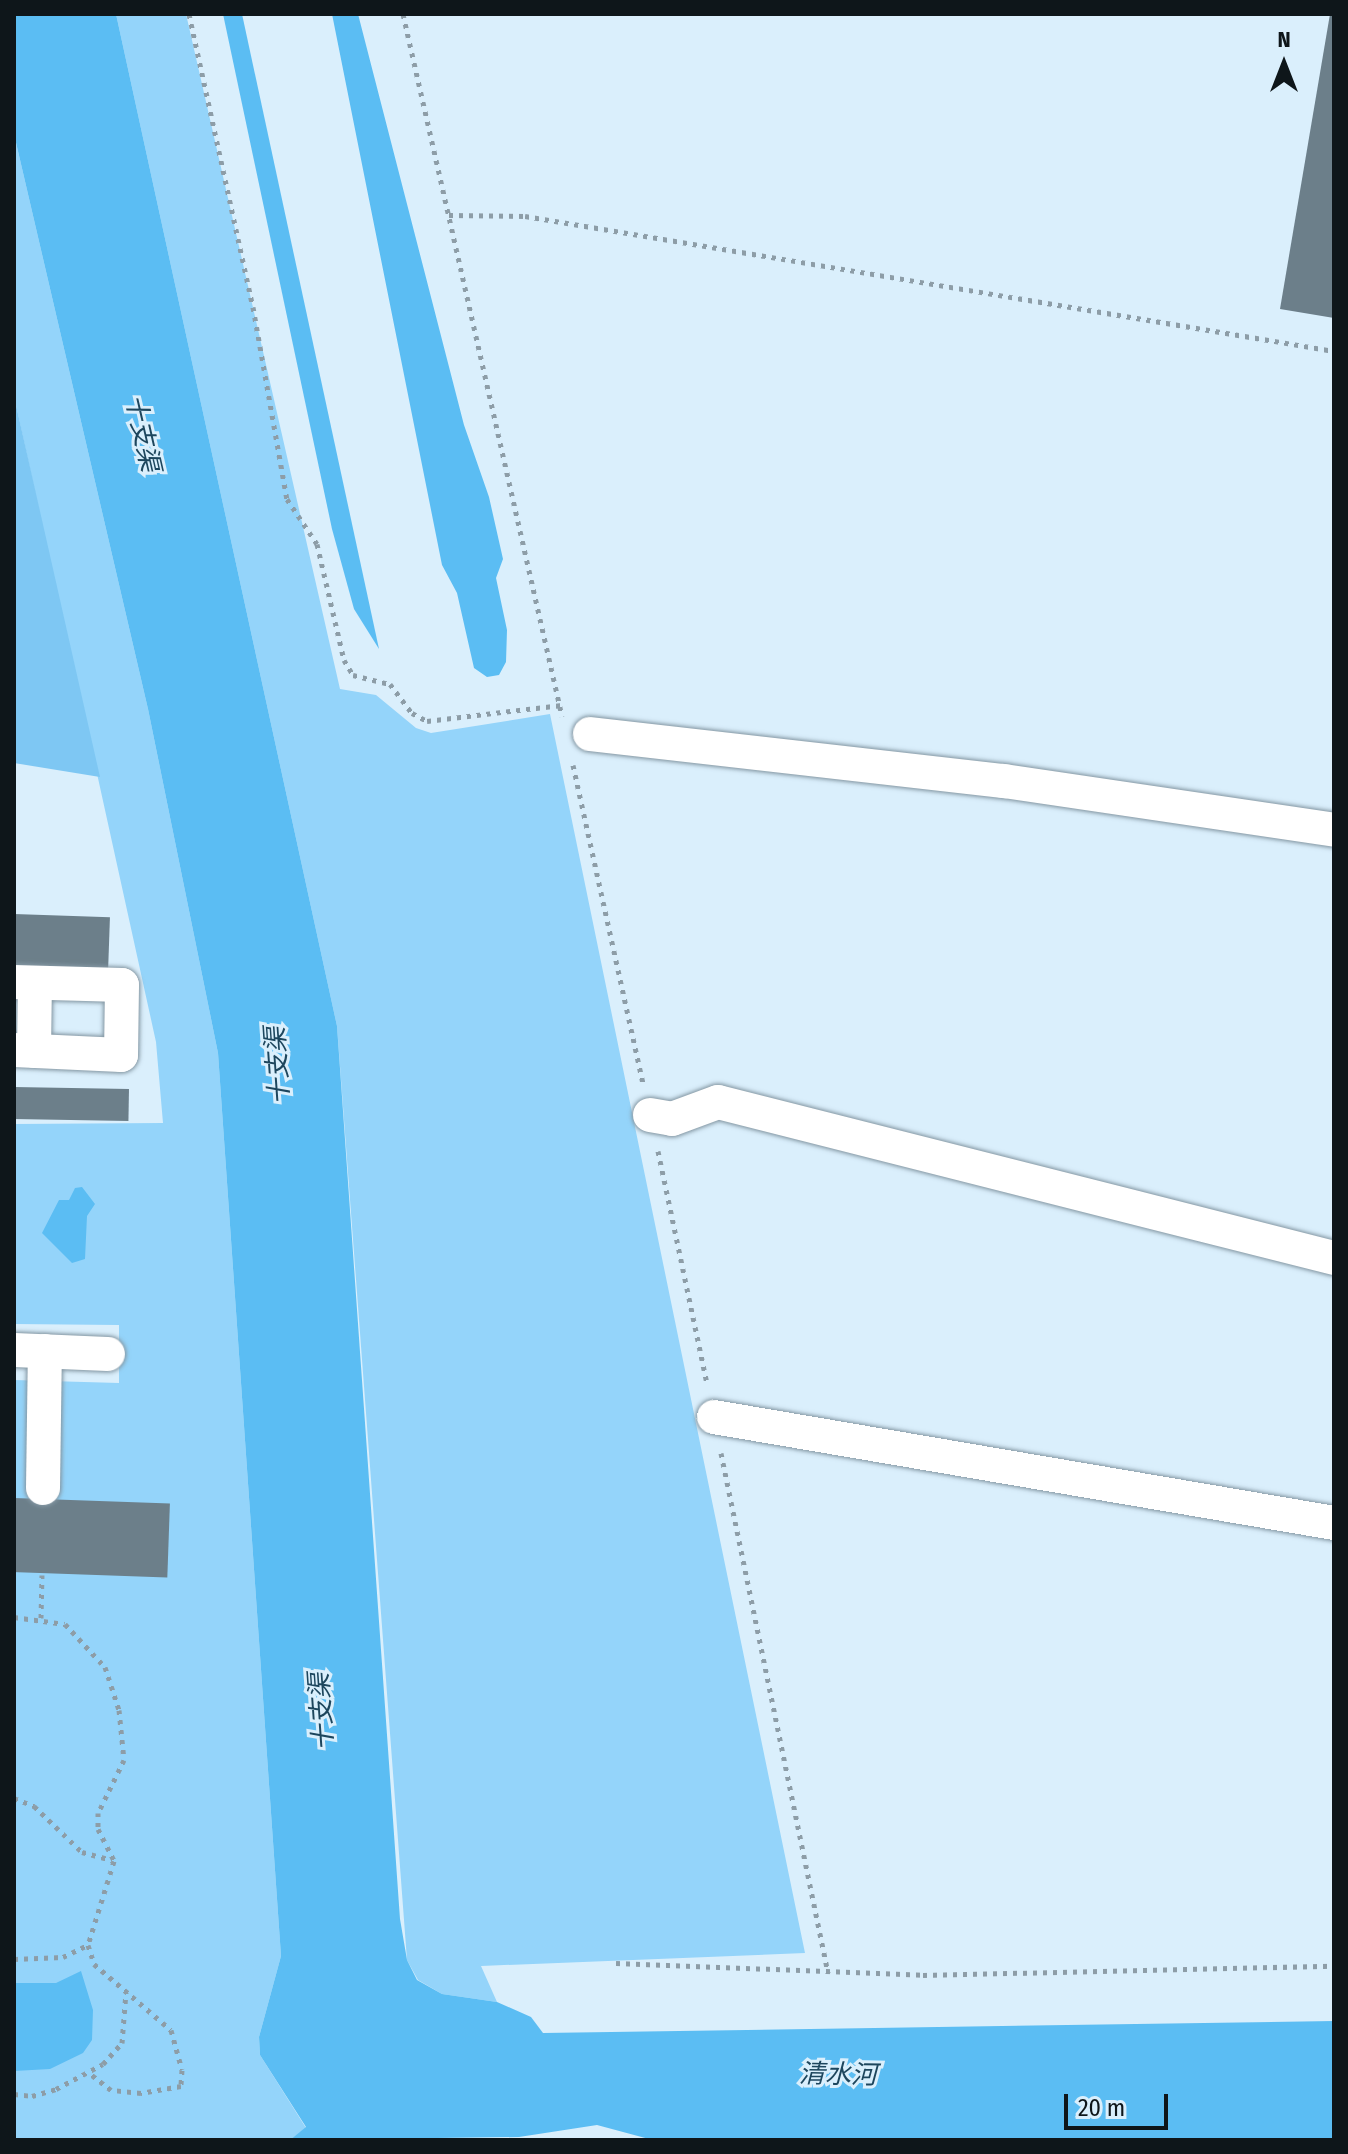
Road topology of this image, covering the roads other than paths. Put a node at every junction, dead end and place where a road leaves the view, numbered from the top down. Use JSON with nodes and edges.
{"nodes":[{"id":1,"x":575,"y":738,"type":"road end"},
{"id":2,"x":1334,"y":830,"type":"edge"},
{"id":3,"x":24,"y":983,"type":"edge"},
{"id":4,"x":24,"y":1051,"type":"edge"},
{"id":5,"x":650,"y":1115,"type":"road end"},
{"id":6,"x":1334,"y":1258,"type":"edge"},
{"id":7,"x":30,"y":1351,"type":"edge"},
{"id":8,"x":108,"y":1354,"type":"dead end"},
{"id":9,"x":714,"y":1417,"type":"road end"},
{"id":10,"x":43,"y":1488,"type":"dead end"},
{"id":11,"x":1334,"y":1523,"type":"edge"}],
"edges":[{"from":1,"to":2,"type":"street"},
{"from":3,"to":4,"type":"street"},
{"from":3,"to":4,"type":"street"},
{"from":5,"to":6,"type":"street"},
{"from":7,"to":8,"type":"street"},
{"from":7,"to":10,"type":"street"},
{"from":9,"to":11,"type":"street"}]}
